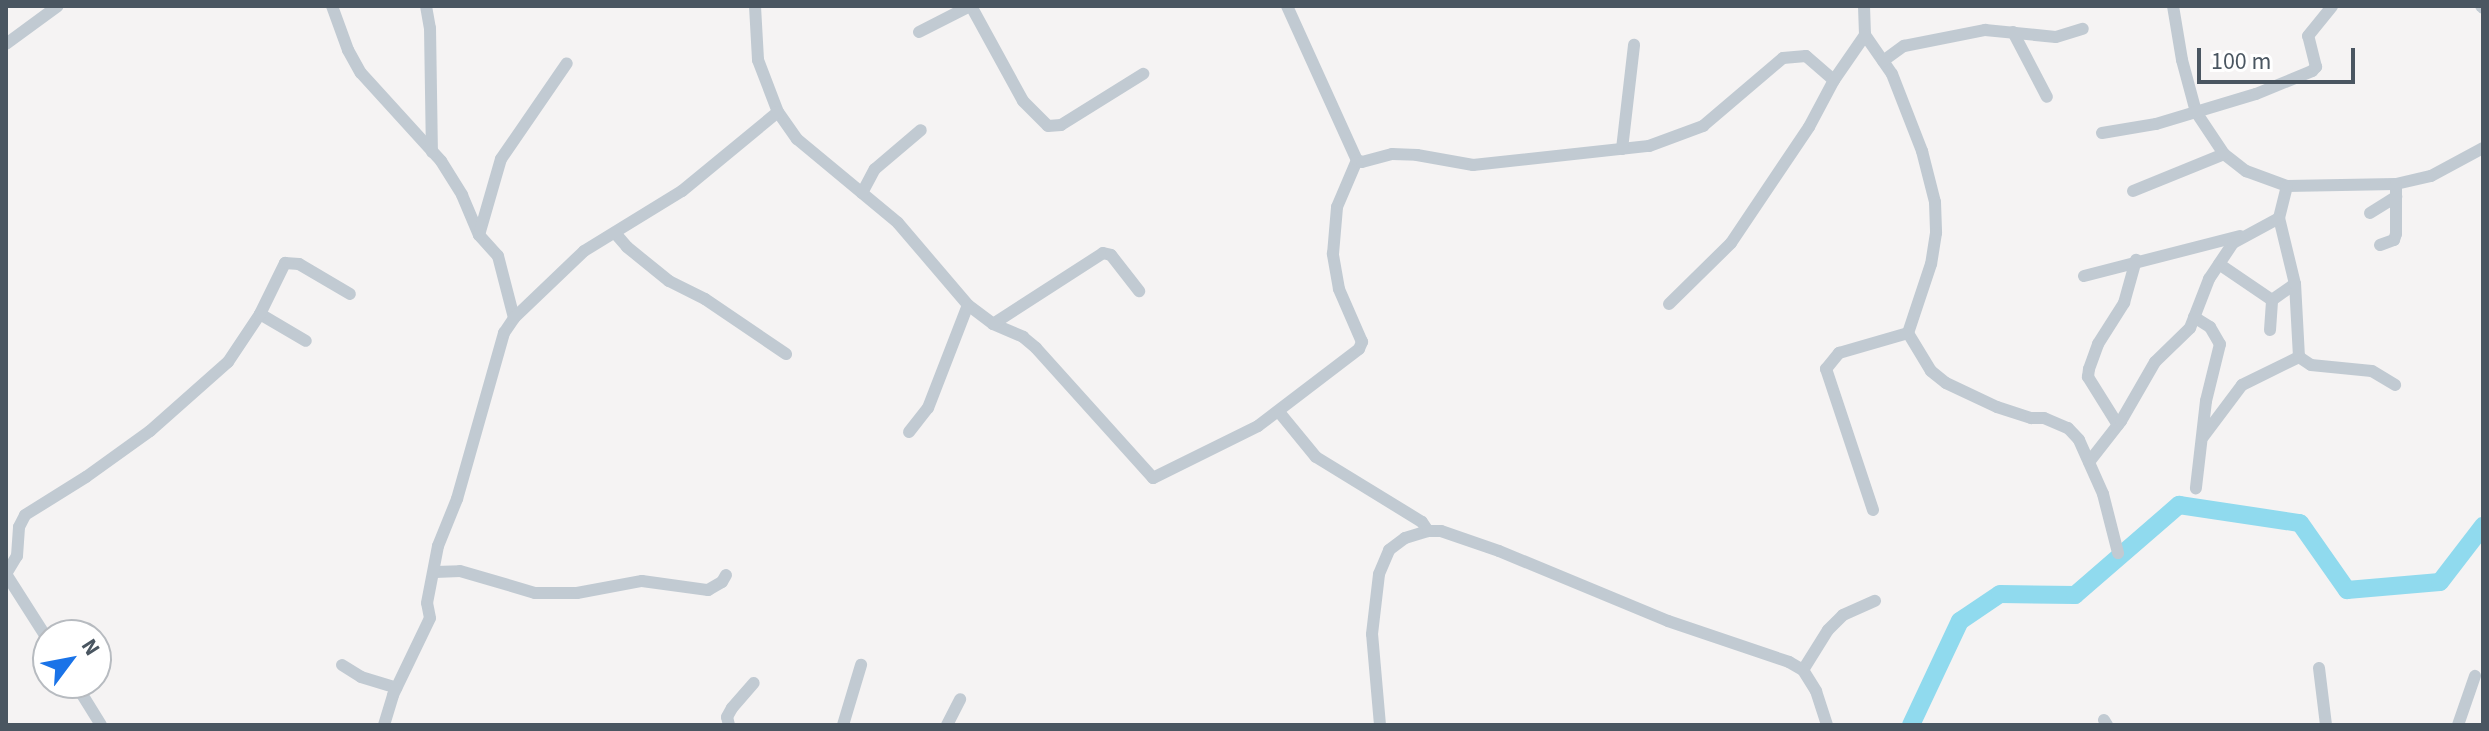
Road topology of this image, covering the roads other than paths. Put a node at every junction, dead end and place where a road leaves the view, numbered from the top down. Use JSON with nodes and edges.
{"nodes":[{"id":1,"x":58,"y":6,"type":"edge"},
{"id":2,"x":332,"y":6,"type":"edge"},
{"id":3,"x":426,"y":6,"type":"edge"},
{"id":4,"x":755,"y":6,"type":"edge"},
{"id":5,"x":970,"y":6,"type":"edge"},
{"id":6,"x":1287,"y":6,"type":"edge"},
{"id":7,"x":1864,"y":6,"type":"edge"},
{"id":8,"x":2173,"y":6,"type":"edge"},
{"id":9,"x":2332,"y":6,"type":"edge"},
{"id":10,"x":2083,"y":29,"type":"dead end"},
{"id":11,"x":919,"y":32,"type":"dead end"},
{"id":12,"x":2013,"y":32,"type":"junction"},
{"id":13,"x":1865,"y":35,"type":"junction"},
{"id":14,"x":7,"y":41,"type":"edge"},
{"id":15,"x":1634,"y":45,"type":"dead end"},
{"id":16,"x":1883,"y":61,"type":"junction"},
{"id":17,"x":567,"y":63,"type":"dead end"},
{"id":18,"x":1143,"y":74,"type":"dead end"},
{"id":19,"x":1834,"y":80,"type":"junction"},
{"id":20,"x":2047,"y":97,"type":"dead end"},
{"id":21,"x":778,"y":112,"type":"junction"},
{"id":22,"x":2196,"y":112,"type":"junction"},
{"id":23,"x":921,"y":130,"type":"dead end"},
{"id":24,"x":2102,"y":133,"type":"dead end"},
{"id":25,"x":2483,"y":148,"type":"edge"},
{"id":26,"x":1622,"y":149,"type":"junction"},
{"id":27,"x":432,"y":152,"type":"junction"},
{"id":28,"x":2224,"y":154,"type":"junction"},
{"id":29,"x":1357,"y":160,"type":"junction"},
{"id":30,"x":2287,"y":186,"type":"junction"},
{"id":31,"x":2396,"y":190,"type":"junction"},
{"id":32,"x":2133,"y":191,"type":"dead end"},
{"id":33,"x":862,"y":193,"type":"junction"},
{"id":34,"x":2370,"y":213,"type":"dead end"},
{"id":35,"x":2279,"y":218,"type":"junction"},
{"id":36,"x":615,"y":233,"type":"junction"},
{"id":37,"x":479,"y":235,"type":"junction"},
{"id":38,"x":2240,"y":236,"type":"junction"},
{"id":39,"x":2380,"y":245,"type":"dead end"},
{"id":40,"x":2136,"y":260,"type":"junction"},
{"id":41,"x":2219,"y":264,"type":"junction"},
{"id":42,"x":2084,"y":276,"type":"dead end"},
{"id":43,"x":2295,"y":284,"type":"junction"},
{"id":44,"x":1139,"y":291,"type":"dead end"},
{"id":45,"x":350,"y":294,"type":"dead end"},
{"id":46,"x":2272,"y":300,"type":"junction"},
{"id":47,"x":1669,"y":304,"type":"dead end"},
{"id":48,"x":968,"y":305,"type":"junction"},
{"id":49,"x":260,"y":314,"type":"junction"},
{"id":50,"x":2194,"y":317,"type":"junction"},
{"id":51,"x":514,"y":318,"type":"junction"},
{"id":52,"x":993,"y":324,"type":"junction"},
{"id":53,"x":2270,"y":330,"type":"dead end"},
{"id":54,"x":1908,"y":333,"type":"junction"},
{"id":55,"x":306,"y":341,"type":"dead end"},
{"id":56,"x":786,"y":354,"type":"dead end"},
{"id":57,"x":2299,"y":357,"type":"junction"},
{"id":58,"x":2395,"y":385,"type":"dead end"},
{"id":59,"x":1279,"y":412,"type":"junction"},
{"id":60,"x":2118,"y":425,"type":"junction"},
{"id":61,"x":909,"y":432,"type":"dead end"},
{"id":62,"x":2203,"y":437,"type":"junction"},
{"id":63,"x":2089,"y":462,"type":"junction"},
{"id":64,"x":2196,"y":488,"type":"dead end"},
{"id":65,"x":1873,"y":510,"type":"dead end"},
{"id":66,"x":1428,"y":531,"type":"junction"},
{"id":67,"x":2118,"y":553,"type":"dead end"},
{"id":68,"x":435,"y":572,"type":"junction"},
{"id":69,"x":6,"y":574,"type":"edge"},
{"id":70,"x":726,"y":575,"type":"dead end"},
{"id":71,"x":1875,"y":601,"type":"dead end"},
{"id":72,"x":35,"y":619,"type":"edge"},
{"id":73,"x":342,"y":665,"type":"dead end"},
{"id":74,"x":861,"y":665,"type":"dead end"},
{"id":75,"x":2319,"y":668,"type":"dead end"},
{"id":76,"x":1803,"y":670,"type":"junction"},
{"id":77,"x":2475,"y":676,"type":"dead end"},
{"id":78,"x":754,"y":683,"type":"dead end"},
{"id":79,"x":396,"y":688,"type":"junction"},
{"id":80,"x":85,"y":699,"type":"edge"},
{"id":81,"x":960,"y":699,"type":"dead end"},
{"id":82,"x":101,"y":725,"type":"edge"},
{"id":83,"x":384,"y":725,"type":"edge"},
{"id":84,"x":729,"y":725,"type":"edge"},
{"id":85,"x":843,"y":725,"type":"edge"},
{"id":86,"x":947,"y":725,"type":"edge"},
{"id":87,"x":1380,"y":725,"type":"edge"},
{"id":88,"x":1827,"y":725,"type":"edge"},
{"id":89,"x":2326,"y":725,"type":"edge"},
{"id":90,"x":2458,"y":725,"type":"edge"}],
"edges":[{"from":1,"to":14,"type":"street"},
{"from":2,"to":27,"type":"street"},
{"from":3,"to":27,"type":"street"},
{"from":4,"to":21,"type":"street"},
{"from":5,"to":11,"type":"street"},
{"from":5,"to":18,"type":"street"},
{"from":6,"to":29,"type":"street"},
{"from":7,"to":13,"type":"street"},
{"from":8,"to":22,"type":"street"},
{"from":9,"to":22,"type":"street"},
{"from":10,"to":12,"type":"street"},
{"from":12,"to":16,"type":"street"},
{"from":12,"to":20,"type":"street"},
{"from":13,"to":16,"type":"street"},
{"from":13,"to":19,"type":"street"},
{"from":15,"to":26,"type":"street"},
{"from":16,"to":54,"type":"street"},
{"from":17,"to":37,"type":"street"},
{"from":19,"to":26,"type":"street"},
{"from":19,"to":47,"type":"street"},
{"from":21,"to":33,"type":"street"},
{"from":21,"to":36,"type":"street"},
{"from":22,"to":24,"type":"street"},
{"from":22,"to":28,"type":"street"},
{"from":23,"to":33,"type":"street"},
{"from":25,"to":31,"type":"street"},
{"from":26,"to":29,"type":"street"},
{"from":27,"to":37,"type":"street"},
{"from":28,"to":30,"type":"street"},
{"from":28,"to":32,"type":"street"},
{"from":29,"to":59,"type":"street"},
{"from":30,"to":31,"type":"street"},
{"from":30,"to":35,"type":"street"},
{"from":31,"to":34,"type":"street"},
{"from":31,"to":39,"type":"street"},
{"from":33,"to":48,"type":"street"},
{"from":35,"to":38,"type":"street"},
{"from":35,"to":43,"type":"street"},
{"from":36,"to":51,"type":"street"},
{"from":36,"to":56,"type":"street"},
{"from":37,"to":51,"type":"street"},
{"from":38,"to":40,"type":"street"},
{"from":38,"to":41,"type":"street"},
{"from":40,"to":42,"type":"street"},
{"from":40,"to":60,"type":"street"},
{"from":41,"to":46,"type":"street"},
{"from":41,"to":50,"type":"street"},
{"from":43,"to":46,"type":"street"},
{"from":43,"to":57,"type":"street"},
{"from":44,"to":52,"type":"street"},
{"from":45,"to":49,"type":"street"},
{"from":46,"to":53,"type":"street"},
{"from":48,"to":52,"type":"street"},
{"from":48,"to":61,"type":"street"},
{"from":49,"to":55,"type":"street"},
{"from":49,"to":69,"type":"street"},
{"from":50,"to":60,"type":"street"},
{"from":50,"to":62,"type":"street"},
{"from":51,"to":68,"type":"street"},
{"from":52,"to":59,"type":"street"},
{"from":54,"to":63,"type":"street"},
{"from":54,"to":65,"type":"street"},
{"from":57,"to":58,"type":"street"},
{"from":57,"to":62,"type":"street"},
{"from":59,"to":66,"type":"street"},
{"from":60,"to":63,"type":"street"},
{"from":62,"to":64,"type":"street"},
{"from":63,"to":67,"type":"street"},
{"from":66,"to":76,"type":"street"},
{"from":66,"to":87,"type":"street"},
{"from":68,"to":70,"type":"street"},
{"from":68,"to":79,"type":"street"},
{"from":69,"to":72,"type":"street"},
{"from":71,"to":76,"type":"street"},
{"from":73,"to":79,"type":"street"},
{"from":74,"to":85,"type":"street"},
{"from":75,"to":89,"type":"street"},
{"from":76,"to":88,"type":"street"},
{"from":77,"to":90,"type":"street"},
{"from":78,"to":84,"type":"street"},
{"from":79,"to":83,"type":"street"},
{"from":80,"to":82,"type":"street"},
{"from":81,"to":86,"type":"street"}]}
